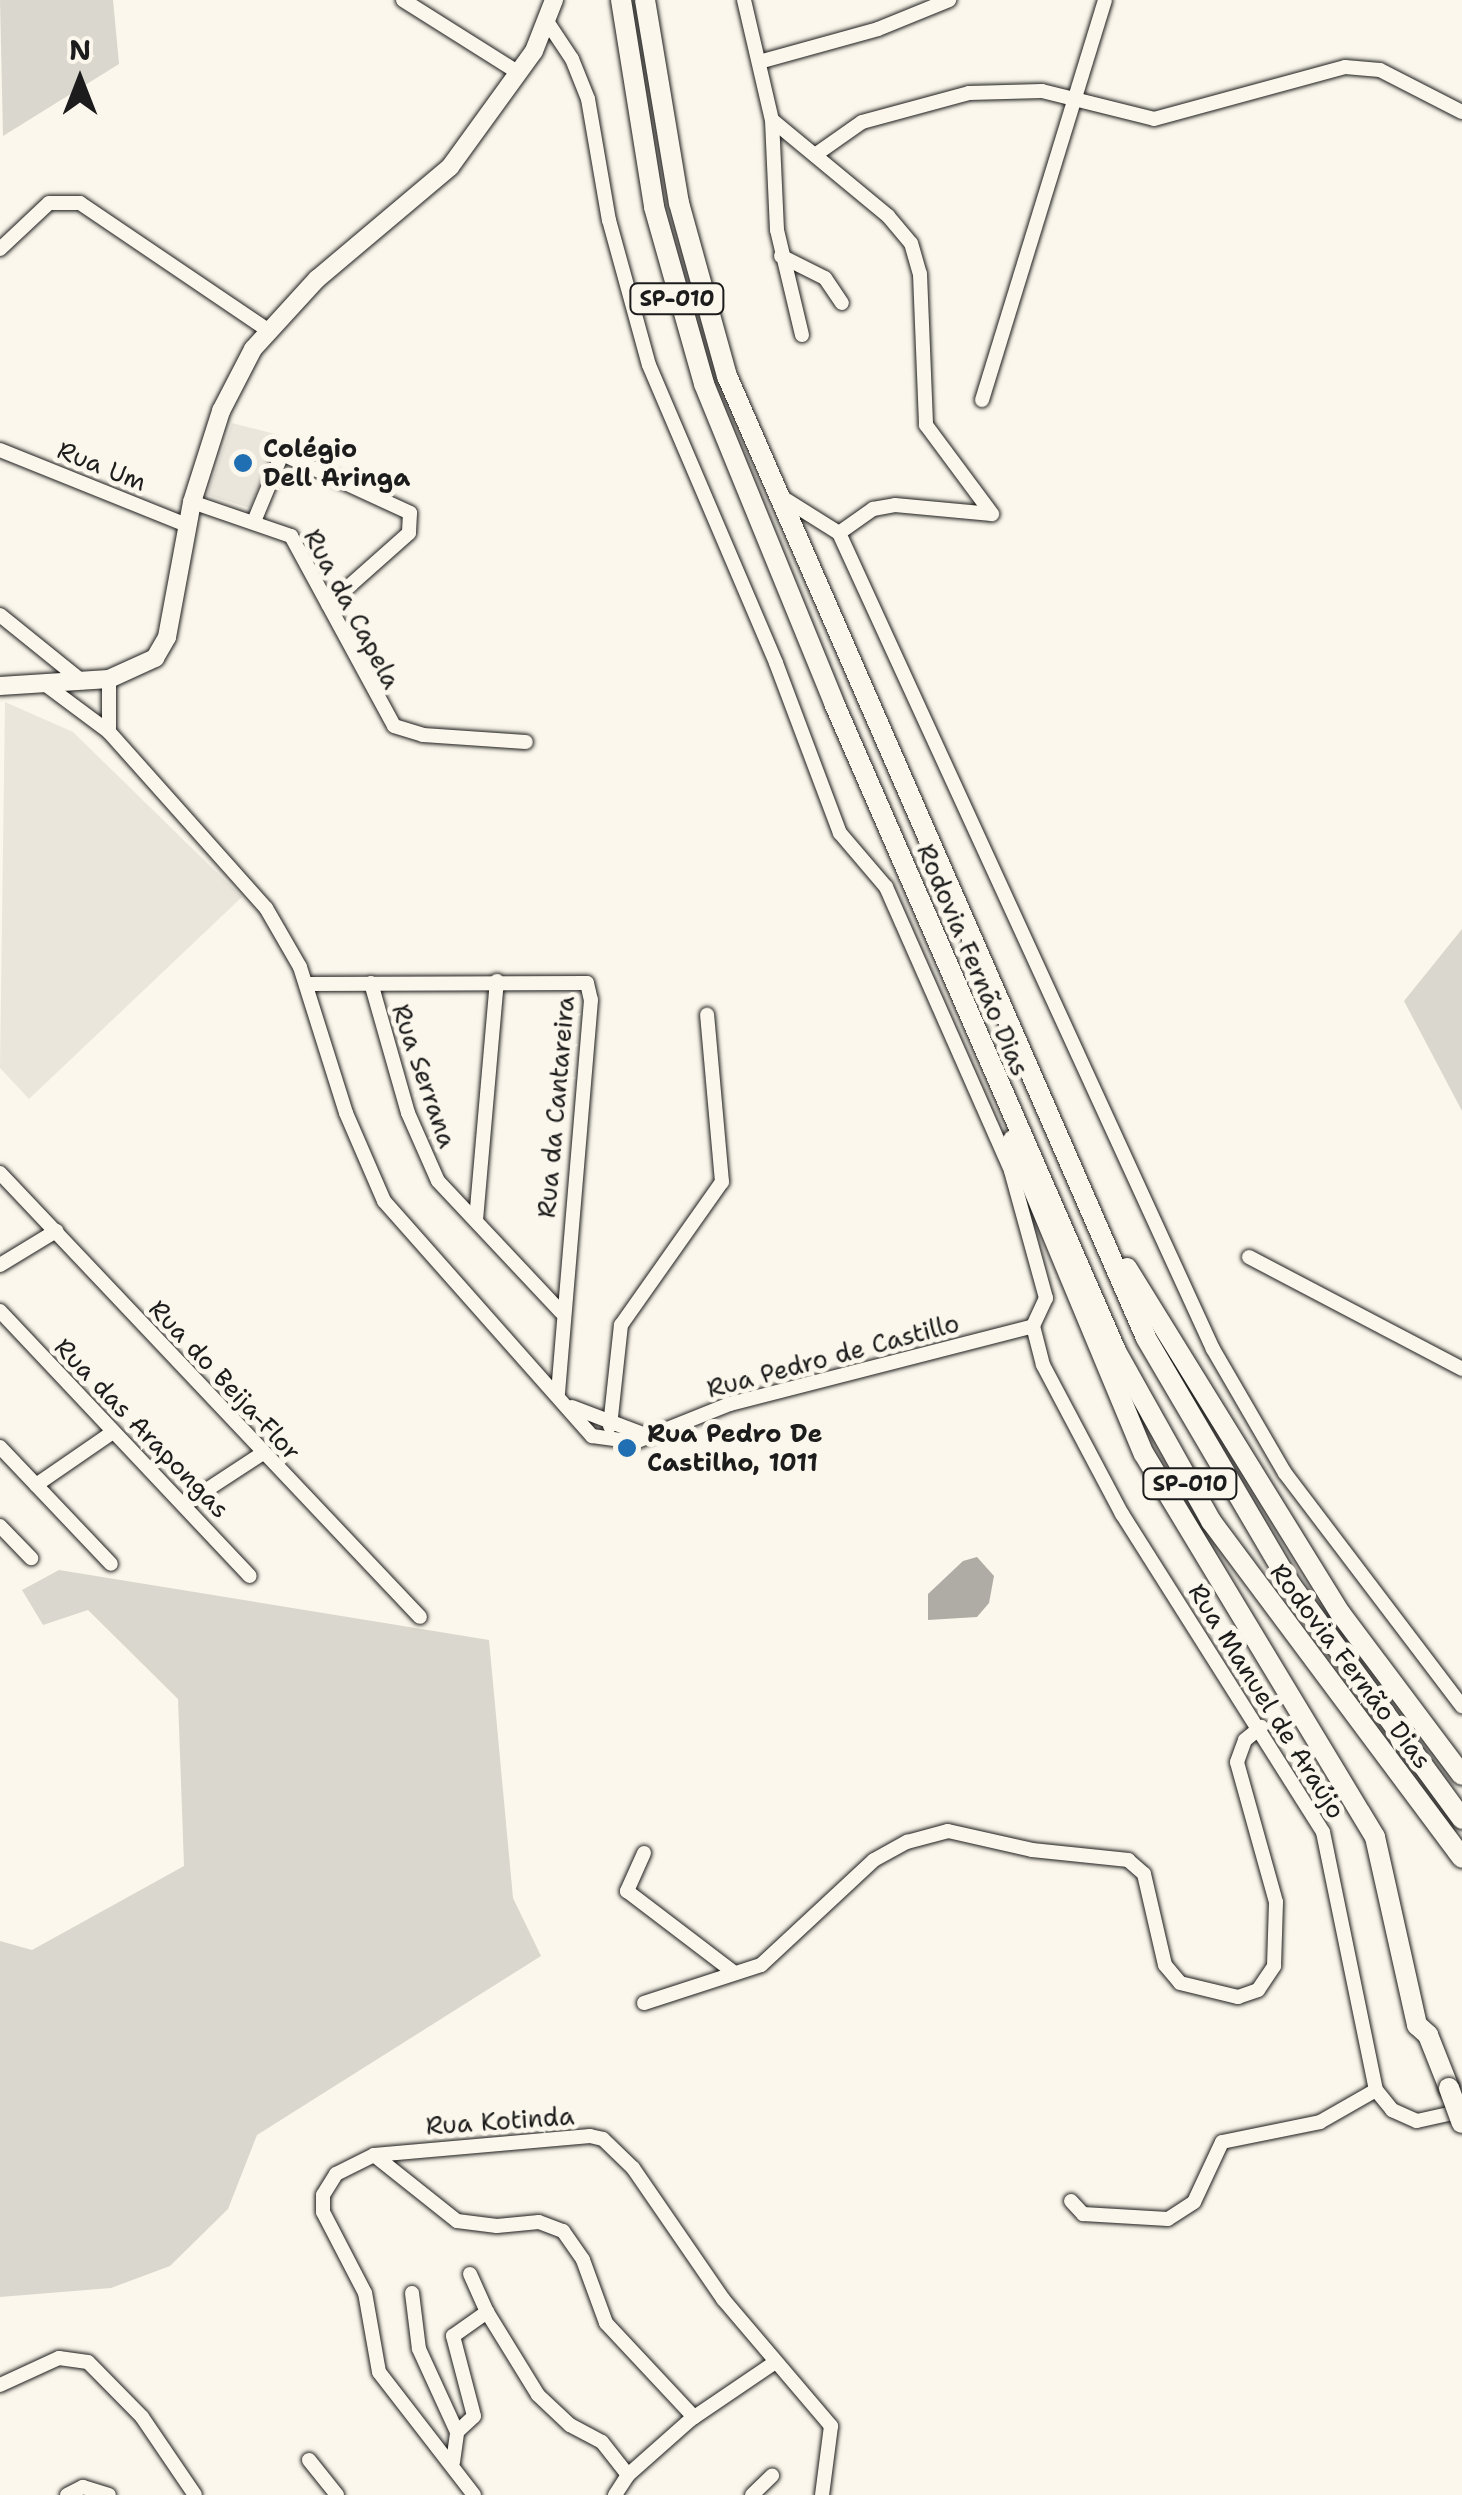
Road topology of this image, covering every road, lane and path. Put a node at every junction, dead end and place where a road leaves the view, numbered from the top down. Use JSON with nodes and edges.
{"nodes":[{"id":1,"x":403,"y":0,"type":"edge"},
{"id":2,"x":554,"y":0,"type":"edge"},
{"id":3,"x":621,"y":0,"type":"edge"},
{"id":4,"x":645,"y":0,"type":"edge"},
{"id":5,"x":744,"y":0,"type":"edge"},
{"id":6,"x":949,"y":0,"type":"edge"},
{"id":7,"x":1104,"y":0,"type":"edge"},
{"id":8,"x":548,"y":23,"type":"junction"},
{"id":9,"x":758,"y":62,"type":"junction"},
{"id":10,"x":519,"y":73,"type":"junction"},
{"id":11,"x":1075,"y":96,"type":"junction"},
{"id":12,"x":1462,"y":112,"type":"edge"},
{"id":13,"x":772,"y":120,"type":"junction"},
{"id":14,"x":816,"y":155,"type":"junction"},
{"id":15,"x":0,"y":249,"type":"edge"},
{"id":16,"x":781,"y":256,"type":"junction"},
{"id":17,"x":842,"y":302,"type":"dead end"},
{"id":18,"x":266,"y":329,"type":"junction"},
{"id":19,"x":802,"y":335,"type":"dead end"},
{"id":20,"x":982,"y":400,"type":"dead end"},
{"id":21,"x":0,"y":450,"type":"edge"},
{"id":22,"x":775,"y":493,"type":"junction"},
{"id":23,"x":192,"y":502,"type":"junction"},
{"id":24,"x":255,"y":519,"type":"junction"},
{"id":25,"x":188,"y":525,"type":"junction"},
{"id":26,"x":839,"y":533,"type":"junction"},
{"id":27,"x":328,"y":605,"type":"junction"},
{"id":28,"x":0,"y":615,"type":"edge"},
{"id":29,"x":109,"y":679,"type":"junction"},
{"id":30,"x":42,"y":682,"type":"junction"},
{"id":31,"x":83,"y":682,"type":"junction"},
{"id":32,"x":0,"y":686,"type":"edge"},
{"id":33,"x":109,"y":732,"type":"junction"},
{"id":34,"x":526,"y":742,"type":"dead end"},
{"id":35,"x":497,"y":981,"type":"junction"},
{"id":36,"x":371,"y":983,"type":"junction"},
{"id":37,"x":307,"y":984,"type":"junction"},
{"id":38,"x":707,"y":1015,"type":"dead end"},
{"id":39,"x":992,"y":1066,"type":"junction"},
{"id":40,"x":0,"y":1173,"type":"edge"},
{"id":41,"x":1080,"y":1187,"type":"junction"},
{"id":42,"x":476,"y":1220,"type":"junction"},
{"id":43,"x":56,"y":1232,"type":"junction"},
{"id":44,"x":1250,"y":1257,"type":"dead end"},
{"id":45,"x":0,"y":1265,"type":"edge"},
{"id":46,"x":0,"y":1312,"type":"edge"},
{"id":47,"x":561,"y":1312,"type":"junction"},
{"id":48,"x":1033,"y":1326,"type":"junction"},
{"id":49,"x":1098,"y":1350,"type":"junction"},
{"id":50,"x":1462,"y":1369,"type":"edge"},
{"id":51,"x":562,"y":1400,"type":"junction"},
{"id":52,"x":610,"y":1426,"type":"junction"},
{"id":53,"x":113,"y":1432,"type":"junction"},
{"id":54,"x":648,"y":1436,"type":"junction"},
{"id":55,"x":0,"y":1447,"type":"edge"},
{"id":56,"x":263,"y":1453,"type":"junction"},
{"id":57,"x":1174,"y":1457,"type":"junction"},
{"id":58,"x":36,"y":1485,"type":"junction"},
{"id":59,"x":185,"y":1504,"type":"junction"},
{"id":60,"x":0,"y":1526,"type":"edge"},
{"id":61,"x":31,"y":1558,"type":"dead end"},
{"id":62,"x":112,"y":1564,"type":"dead end"},
{"id":63,"x":250,"y":1576,"type":"dead end"},
{"id":64,"x":420,"y":1617,"type":"dead end"},
{"id":65,"x":1461,"y":1702,"type":"edge"},
{"id":66,"x":1261,"y":1728,"type":"junction"},
{"id":67,"x":1462,"y":1775,"type":"edge"},
{"id":68,"x":1462,"y":1819,"type":"edge"},
{"id":69,"x":1443,"y":1832,"type":"junction"},
{"id":70,"x":644,"y":1853,"type":"dead end"},
{"id":71,"x":1462,"y":1858,"type":"edge"},
{"id":72,"x":1462,"y":1870,"type":"edge"},
{"id":73,"x":732,"y":1971,"type":"junction"},
{"id":74,"x":644,"y":2003,"type":"dead end"},
{"id":75,"x":1376,"y":2090,"type":"junction"},
{"id":76,"x":1462,"y":2111,"type":"edge"},
{"id":77,"x":1462,"y":2123,"type":"edge"},
{"id":78,"x":374,"y":2155,"type":"junction"},
{"id":79,"x":1071,"y":2200,"type":"dead end"},
{"id":80,"x":470,"y":2274,"type":"dead end"},
{"id":81,"x":412,"y":2293,"type":"dead end"},
{"id":82,"x":487,"y":2312,"type":"junction"},
{"id":83,"x":774,"y":2363,"type":"junction"},
{"id":84,"x":0,"y":2386,"type":"edge"},
{"id":85,"x":694,"y":2418,"type":"junction"},
{"id":86,"x":457,"y":2432,"type":"junction"},
{"id":87,"x":309,"y":2460,"type":"dead end"},
{"id":88,"x":453,"y":2462,"type":"junction"},
{"id":89,"x":628,"y":2474,"type":"junction"},
{"id":90,"x":772,"y":2476,"type":"dead end"},
{"id":91,"x":67,"y":2495,"type":"edge"},
{"id":92,"x":109,"y":2495,"type":"edge"},
{"id":93,"x":195,"y":2495,"type":"edge"},
{"id":94,"x":338,"y":2495,"type":"edge"},
{"id":95,"x":474,"y":2495,"type":"edge"},
{"id":96,"x":615,"y":2495,"type":"edge"},
{"id":97,"x":752,"y":2495,"type":"edge"},
{"id":98,"x":822,"y":2495,"type":"edge"}],
"edges":[{"from":1,"to":10,"type":"street"},
{"from":2,"to":8,"type":"main road"},
{"from":3,"to":39,"type":"highway","name":"Rodovia Fernão Dias","number":"SP-010"},
{"from":4,"to":22,"type":"highway","name":"Rodovia Fernão Dias","number":"SP-010"},
{"from":5,"to":9,"type":"street"},
{"from":6,"to":9,"type":"street"},
{"from":7,"to":11,"type":"street"},
{"from":8,"to":10,"type":"main road"},
{"from":8,"to":48,"type":"street"},
{"from":9,"to":13,"type":"street"},
{"from":10,"to":18,"type":"main road"},
{"from":11,"to":12,"type":"street"},
{"from":11,"to":14,"type":"street"},
{"from":11,"to":20,"type":"street"},
{"from":13,"to":14,"type":"street"},
{"from":13,"to":16,"type":"street"},
{"from":14,"to":26,"type":"street"},
{"from":15,"to":18,"type":"street"},
{"from":16,"to":17,"type":"street"},
{"from":16,"to":19,"type":"street"},
{"from":18,"to":23,"type":"main road"},
{"from":21,"to":25,"type":"street","name":"Rua Um"},
{"from":22,"to":26,"type":"street"},
{"from":22,"to":41,"type":"highway","name":"Rodovia Fernão Dias","number":"SP-010"},
{"from":23,"to":24,"type":"street","name":"Rua da Capela"},
{"from":23,"to":25,"type":"main road"},
{"from":24,"to":27,"type":"street","name":"Rua da Capela"},
{"from":24,"to":27,"type":"street"},
{"from":25,"to":29,"type":"main road"},
{"from":26,"to":65,"type":"street"},
{"from":27,"to":34,"type":"street","name":"Rua da Capela"},
{"from":28,"to":31,"type":"street"},
{"from":29,"to":31,"type":"main road"},
{"from":29,"to":33,"type":"street"},
{"from":30,"to":31,"type":"main road"},
{"from":30,"to":32,"type":"main road"},
{"from":30,"to":33,"type":"street","name":"Rua Pedro de Castillo"},
{"from":33,"to":37,"type":"street","name":"Rua Pedro de Castillo"},
{"from":35,"to":36,"type":"street","name":"Rua da Cantareira"},
{"from":35,"to":42,"type":"street"},
{"from":35,"to":47,"type":"street","name":"Rua da Cantareira"},
{"from":36,"to":37,"type":"street","name":"Rua da Cantareira"},
{"from":36,"to":42,"type":"street","name":"Rua Serrana"},
{"from":37,"to":51,"type":"street","name":"Rua Pedro de Castillo"},
{"from":38,"to":52,"type":"street"},
{"from":39,"to":49,"type":"highway"},
{"from":39,"to":57,"type":"highway","name":"Rodovia Fernão Dias","number":"SP-010"},
{"from":40,"to":43,"type":"street","name":"Rua do Beija-Flor"},
{"from":41,"to":67,"type":"highway"},
{"from":41,"to":68,"type":"highway","name":"Rodovia Fernão Dias","number":"SP-010"},
{"from":42,"to":47,"type":"street","name":"Rua Serrana"},
{"from":43,"to":45,"type":"street"},
{"from":43,"to":56,"type":"street","name":"Rua do Beija-Flor"},
{"from":44,"to":50,"type":"street"},
{"from":46,"to":53,"type":"street","name":"Rua das Arapongas"},
{"from":47,"to":51,"type":"street","name":"Rua da Cantareira"},
{"from":48,"to":54,"type":"street","name":"Rua Pedro de Castillo"},
{"from":48,"to":66,"type":"street","name":"Rua Manuel de Araújo"},
{"from":49,"to":57,"type":"highway"},
{"from":49,"to":77,"type":"highway","bridge":true},
{"from":51,"to":52,"type":"street"},
{"from":51,"to":54,"type":"street","name":"Rua Pedro de Castillo"},
{"from":52,"to":54,"type":"street"},
{"from":53,"to":58,"type":"street"},
{"from":53,"to":59,"type":"street","name":"Rua das Arapongas"},
{"from":55,"to":58,"type":"street"},
{"from":56,"to":59,"type":"street"},
{"from":56,"to":64,"type":"street","name":"Rua do Beija-Flor"},
{"from":57,"to":69,"type":"highway","name":"Rodovia Fernão Dias","number":"SP-010"},
{"from":58,"to":62,"type":"street"},
{"from":59,"to":63,"type":"street","name":"Rua das Arapongas"},
{"from":60,"to":61,"type":"street"},
{"from":66,"to":73,"type":"street"},
{"from":66,"to":75,"type":"street","name":"Rua Manuel de Araújo"},
{"from":69,"to":71,"type":"highway","name":"Rodovia Fernão Dias","number":"SP-010"},
{"from":69,"to":72,"type":"highway"},
{"from":70,"to":73,"type":"street"},
{"from":73,"to":74,"type":"street"},
{"from":75,"to":76,"type":"street"},
{"from":75,"to":79,"type":"street"},
{"from":78,"to":83,"type":"street","name":"Rua Kotinda"},
{"from":78,"to":85,"type":"street"},
{"from":78,"to":88,"type":"street","name":"Rua Kotinda"},
{"from":80,"to":82,"type":"street"},
{"from":81,"to":86,"type":"street"},
{"from":82,"to":86,"type":"street"},
{"from":82,"to":89,"type":"street"},
{"from":83,"to":85,"type":"street"},
{"from":83,"to":98,"type":"street","name":"Rua Kotinda"},
{"from":84,"to":93,"type":"street"},
{"from":85,"to":89,"type":"street"},
{"from":86,"to":88,"type":"street"},
{"from":87,"to":94,"type":"street"},
{"from":88,"to":95,"type":"street","name":"Rua Kotinda"},
{"from":89,"to":96,"type":"street"},
{"from":90,"to":97,"type":"street"},
{"from":91,"to":92,"type":"street"}]}
